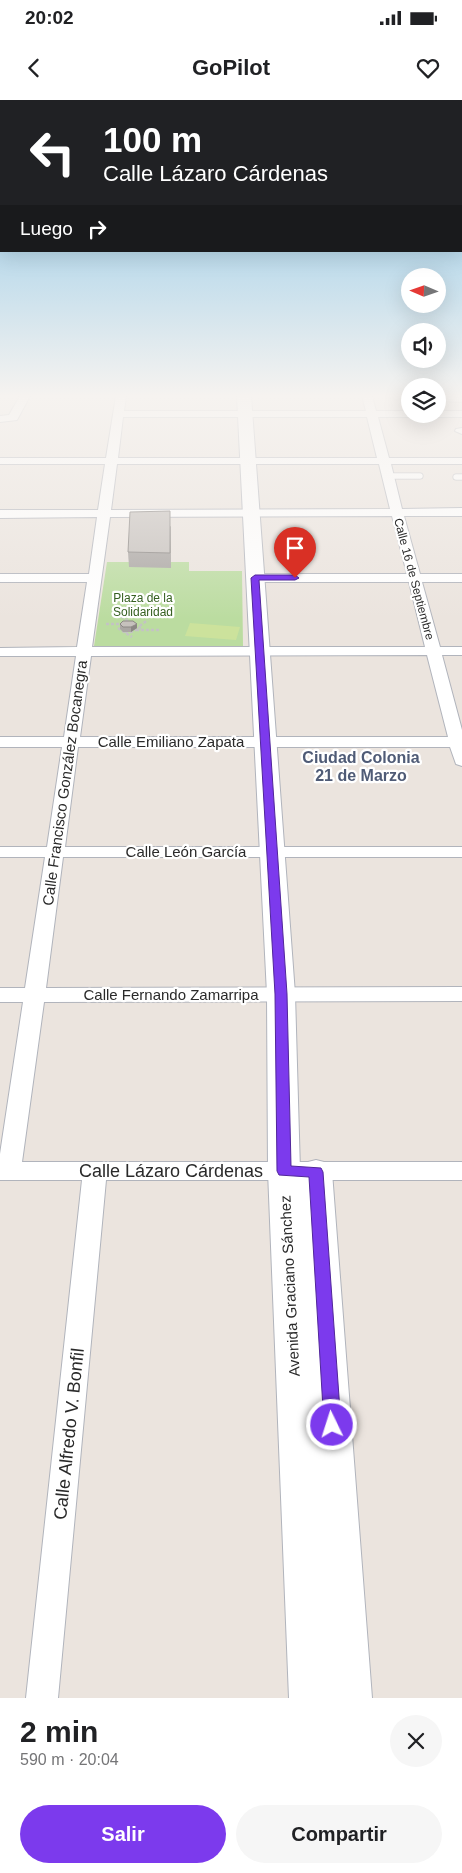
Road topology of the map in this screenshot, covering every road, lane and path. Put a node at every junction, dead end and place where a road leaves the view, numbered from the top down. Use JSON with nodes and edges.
{"nodes":[{"id":1,"x":110,"y":471,"type":"edge"},
{"id":2,"x":249,"y":471,"type":"edge"},
{"id":3,"x":386,"y":471,"type":"edge"},
{"id":4,"x":387,"y":476,"type":"junction"},
{"id":5,"x":420,"y":476,"type":"dead end"},
{"id":6,"x":396,"y":512,"type":"junction"},
{"id":7,"x":462,"y":512,"type":"edge"},
{"id":8,"x":0,"y":514,"type":"edge"},
{"id":9,"x":103,"y":514,"type":"junction"},
{"id":10,"x":251,"y":514,"type":"junction"},
{"id":11,"x":0,"y":578,"type":"edge"},
{"id":12,"x":95,"y":578,"type":"junction"},
{"id":13,"x":255,"y":578,"type":"junction"},
{"id":14,"x":413,"y":578,"type":"junction"},
{"id":15,"x":462,"y":578,"type":"edge"},
{"id":16,"x":113,"y":611,"type":"dead end"},
{"id":17,"x":148,"y":620,"type":"dead end"},
{"id":18,"x":106,"y":624,"type":"dead end"},
{"id":19,"x":134,"y":625,"type":"junction"},
{"id":20,"x":118,"y":628,"type":"edge"},
{"id":21,"x":137,"y":629,"type":"junction"},
{"id":22,"x":158,"y":630,"type":"dead end"},
{"id":23,"x":125,"y":632,"type":"junction"},
{"id":24,"x":132,"y":637,"type":"dead end"},
{"id":25,"x":434,"y":651,"type":"junction"},
{"id":26,"x":462,"y":651,"type":"edge"},
{"id":27,"x":0,"y":652,"type":"edge"},
{"id":28,"x":84,"y":652,"type":"junction"},
{"id":29,"x":260,"y":652,"type":"junction"},
{"id":30,"x":0,"y":742,"type":"edge"},
{"id":31,"x":71,"y":742,"type":"junction"},
{"id":32,"x":266,"y":742,"type":"junction"},
{"id":33,"x":460,"y":742,"type":"edge"},
{"id":34,"x":462,"y":762,"type":"edge"},
{"id":35,"x":0,"y":852,"type":"edge"},
{"id":36,"x":55,"y":852,"type":"junction"},
{"id":37,"x":272,"y":852,"type":"junction"},
{"id":38,"x":462,"y":852,"type":"edge"},
{"id":39,"x":281,"y":994,"type":"junction"},
{"id":40,"x":462,"y":994,"type":"edge"},
{"id":41,"x":0,"y":995,"type":"edge"},
{"id":42,"x":34,"y":995,"type":"junction"},
{"id":43,"x":95,"y":1170,"type":"junction"},
{"id":44,"x":462,"y":1170,"type":"edge"},
{"id":45,"x":4,"y":1171,"type":"edge"},
{"id":46,"x":300,"y":1172,"type":"junction"},
{"id":47,"x":42,"y":1698,"type":"edge"},
{"id":48,"x":311,"y":1698,"type":"edge"},
{"id":49,"x":350,"y":1698,"type":"edge"}],
"edges":[{"from":1,"to":9,"type":"street","name":"Calle Francisco González Bocanegra"},
{"from":2,"to":10,"type":"street","name":"Avenida Graciano Sánchez"},
{"from":3,"to":4,"type":"street","name":"Calle 16 de Septiembre"},
{"from":4,"to":5,"type":"lane"},
{"from":4,"to":6,"type":"street","name":"Calle 16 de Septiembre"},
{"from":6,"to":7,"type":"street"},
{"from":6,"to":10,"type":"street"},
{"from":6,"to":14,"type":"street","name":"Calle 16 de Septiembre"},
{"from":8,"to":9,"type":"street"},
{"from":9,"to":10,"type":"street"},
{"from":9,"to":12,"type":"street","name":"Calle Francisco González Bocanegra"},
{"from":10,"to":13,"type":"street","name":"Avenida Graciano Sánchez"},
{"from":11,"to":12,"type":"street"},
{"from":12,"to":28,"type":"street","name":"Calle Francisco González Bocanegra"},
{"from":13,"to":14,"type":"street"},
{"from":13,"to":29,"type":"street","name":"Avenida Graciano Sánchez"},
{"from":14,"to":15,"type":"street"},
{"from":14,"to":25,"type":"street","name":"Calle 16 de Septiembre"},
{"from":16,"to":19,"type":"path"},
{"from":17,"to":21,"type":"path"},
{"from":18,"to":19,"type":"path"},
{"from":19,"to":21,"type":"path"},
{"from":20,"to":23,"type":"path"},
{"from":21,"to":22,"type":"path"},
{"from":21,"to":23,"type":"path"},
{"from":23,"to":24,"type":"path"},
{"from":25,"to":26,"type":"street"},
{"from":25,"to":29,"type":"street"},
{"from":25,"to":33,"type":"street","name":"Calle 16 de Septiembre"},
{"from":27,"to":28,"type":"street"},
{"from":28,"to":29,"type":"street"},
{"from":28,"to":31,"type":"street","name":"Calle Francisco González Bocanegra"},
{"from":29,"to":32,"type":"street","name":"Avenida Graciano Sánchez"},
{"from":30,"to":31,"type":"street","name":"Calle Emiliano Zapata"},
{"from":31,"to":32,"type":"street","name":"Calle Emiliano Zapata"},
{"from":31,"to":36,"type":"street","name":"Calle Francisco González Bocanegra"},
{"from":32,"to":33,"type":"street","name":"Calle Emiliano Zapata"},
{"from":32,"to":37,"type":"street","name":"Avenida Graciano Sánchez"},
{"from":33,"to":34,"type":"street","name":"Calle 16 de Septiembre"},
{"from":35,"to":36,"type":"street","name":"Calle León García"},
{"from":36,"to":37,"type":"street","name":"Calle León García"},
{"from":36,"to":42,"type":"street","name":"Calle Francisco González Bocanegra"},
{"from":37,"to":38,"type":"street","name":"Calle León García"},
{"from":37,"to":39,"type":"street","name":"Avenida Graciano Sánchez"},
{"from":39,"to":40,"type":"street","name":"Calle Fernando Zamarripa"},
{"from":39,"to":42,"type":"street","name":"Calle Fernando Zamarripa"},
{"from":39,"to":46,"type":"street","name":"Avenida Graciano Sánchez"},
{"from":41,"to":42,"type":"street","name":"Calle Fernando Zamarripa"},
{"from":42,"to":45,"type":"street","name":"Calle Francisco González Bocanegra"},
{"from":43,"to":45,"type":"street","name":"Calle Lázaro Cárdenas"},
{"from":43,"to":46,"type":"street","name":"Calle Lázaro Cárdenas"},
{"from":43,"to":47,"type":"street","name":"Calle Alfredo V. Bonfil"},
{"from":44,"to":46,"type":"street","name":"Calle Lázaro Cárdenas"},
{"from":46,"to":48,"type":"street","name":"Avenida Graciano Sánchez"},
{"from":46,"to":49,"type":"street","name":"Avenida Graciano Sánchez"}]}
